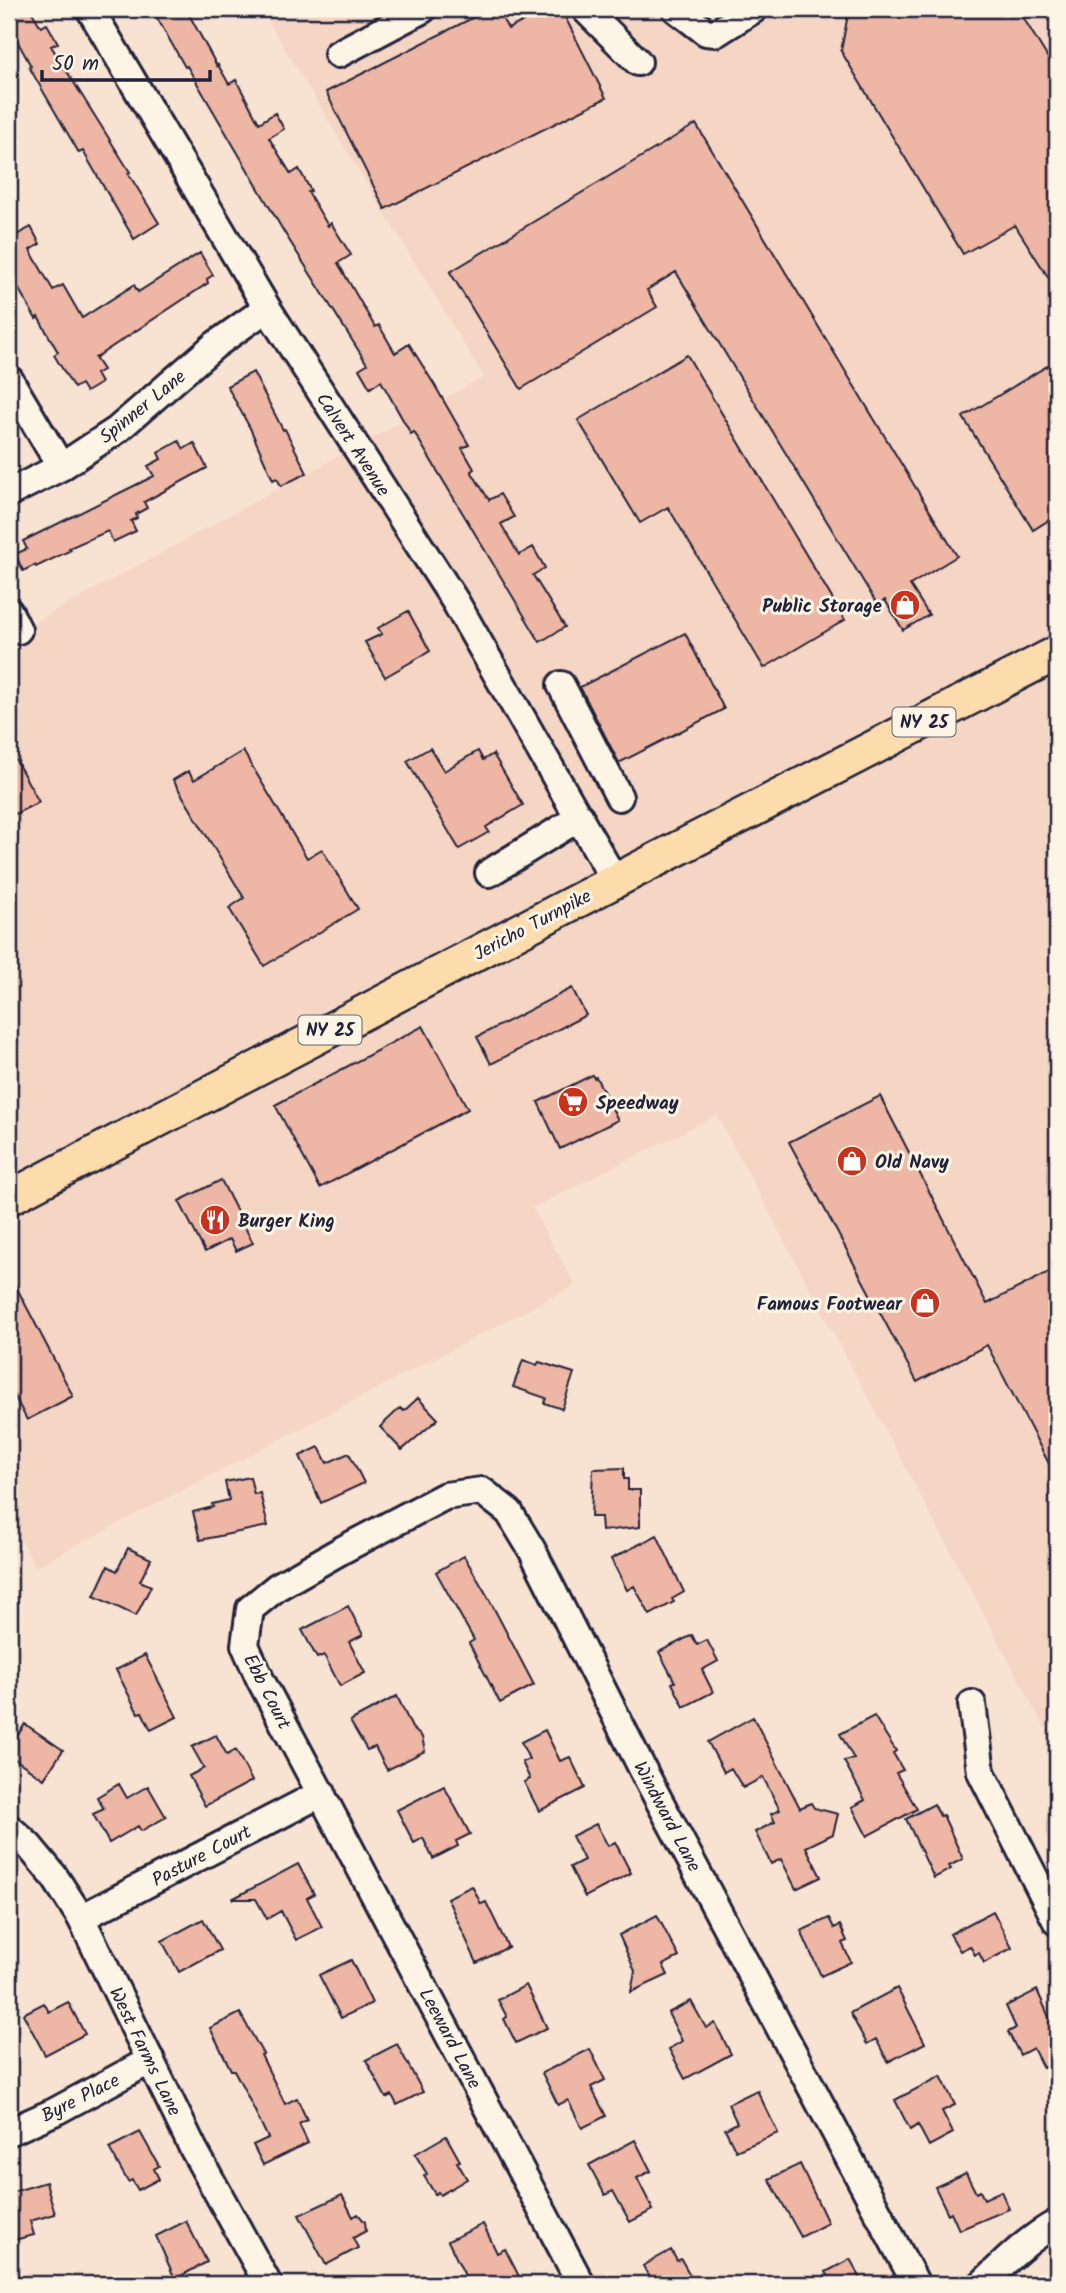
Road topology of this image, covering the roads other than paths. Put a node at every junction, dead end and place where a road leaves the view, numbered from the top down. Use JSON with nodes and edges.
{"nodes":[{"id":1,"x":90,"y":9,"type":"edge"},
{"id":2,"x":423,"y":9,"type":"edge"},
{"id":3,"x":585,"y":9,"type":"edge"},
{"id":4,"x":676,"y":9,"type":"edge"},
{"id":5,"x":754,"y":9,"type":"edge"},
{"id":6,"x":338,"y":54,"type":"dead end"},
{"id":7,"x":638,"y":62,"type":"dead end"},
{"id":8,"x":267,"y":308,"type":"junction"},
{"id":9,"x":9,"y":379,"type":"edge"},
{"id":10,"x":61,"y":467,"type":"junction"},
{"id":11,"x":9,"y":493,"type":"edge"},
{"id":12,"x":1057,"y":653,"type":"edge"},
{"id":13,"x":561,"y":685,"type":"dead end"},
{"id":14,"x":619,"y":797,"type":"dead end"},
{"id":15,"x":580,"y":817,"type":"junction"},
{"id":16,"x":489,"y":873,"type":"dead end"},
{"id":17,"x":615,"y":881,"type":"junction"},
{"id":18,"x":9,"y":1198,"type":"edge"},
{"id":19,"x":342,"y":1550,"type":"joint"},
{"id":20,"x":972,"y":1704,"type":"dead end"},
{"id":21,"x":322,"y":1793,"type":"junction"},
{"id":22,"x":9,"y":1828,"type":"edge"},
{"id":23,"x":80,"y":1918,"type":"junction"},
{"id":24,"x":1057,"y":1919,"type":"edge"},
{"id":25,"x":151,"y":2060,"type":"junction"},
{"id":26,"x":9,"y":2132,"type":"edge"},
{"id":27,"x":1057,"y":2223,"type":"edge"},
{"id":28,"x":268,"y":2284,"type":"edge"},
{"id":29,"x":581,"y":2284,"type":"edge"},
{"id":30,"x":916,"y":2284,"type":"edge"},
{"id":31,"x":982,"y":2284,"type":"edge"}],
"edges":[{"from":1,"to":8,"type":"street","name":"Calvert Avenue"},
{"from":2,"to":6,"type":"street"},
{"from":3,"to":7,"type":"street"},
{"from":4,"to":5,"type":"street"},
{"from":8,"to":10,"type":"street","name":"Spinner Lane"},
{"from":8,"to":15,"type":"street","name":"Calvert Avenue"},
{"from":9,"to":10,"type":"street"},
{"from":10,"to":11,"type":"street","name":"Spinner Lane"},
{"from":12,"to":17,"type":"main road","name":"Jericho Turnpike","number":"NY 25"},
{"from":13,"to":14,"type":"street"},
{"from":15,"to":16,"type":"street"},
{"from":15,"to":17,"type":"street","name":"Calvert Avenue"},
{"from":17,"to":18,"type":"main road","name":"Jericho Turnpike","number":"NY 25"},
{"from":19,"to":21,"type":"street","name":"Ebb Court"},
{"from":19,"to":30,"type":"street","name":"Windward Lane"},
{"from":20,"to":24,"type":"street"},
{"from":21,"to":23,"type":"street","name":"Pasture Court"},
{"from":21,"to":29,"type":"street","name":"Leeward Lane"},
{"from":22,"to":23,"type":"street","name":"West Farms Lane"},
{"from":23,"to":25,"type":"street","name":"West Farms Lane"},
{"from":25,"to":26,"type":"street","name":"Byre Place"},
{"from":25,"to":28,"type":"street","name":"West Farms Lane"},
{"from":27,"to":31,"type":"street"}]}
